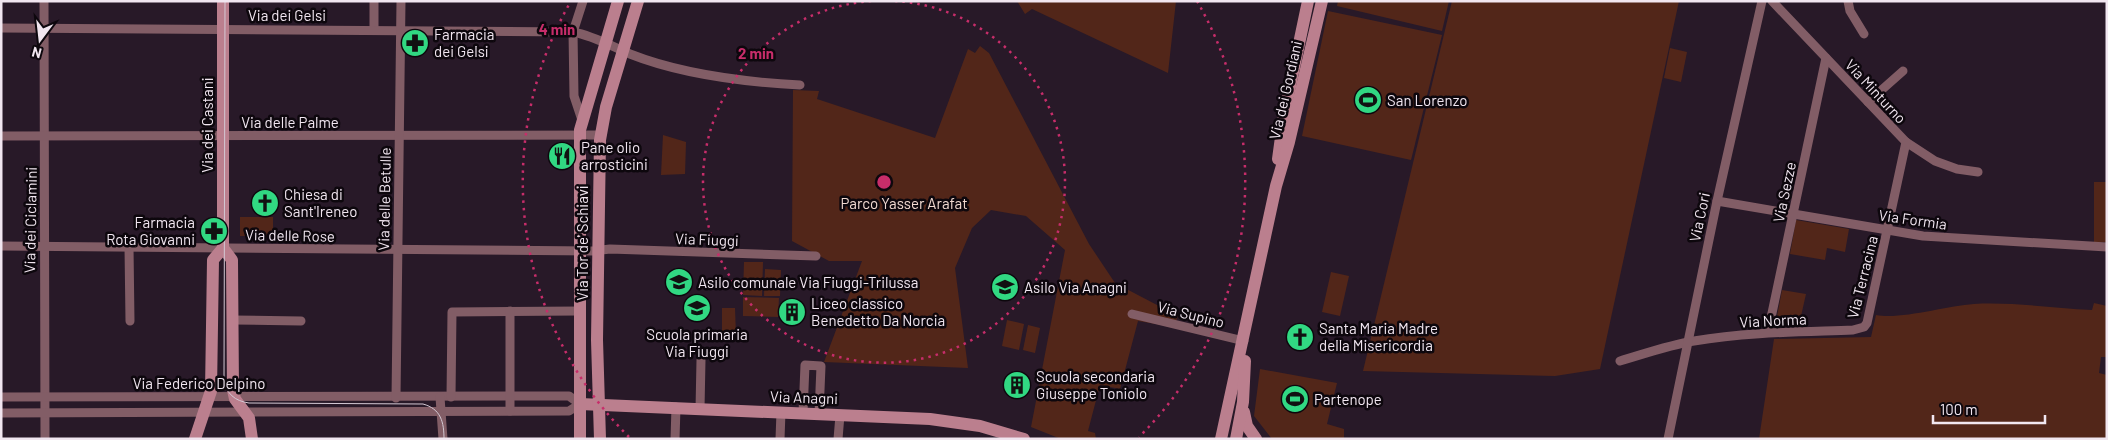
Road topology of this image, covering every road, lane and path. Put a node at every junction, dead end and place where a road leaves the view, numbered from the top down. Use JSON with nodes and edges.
{"nodes":[{"id":1,"x":44,"y":1,"type":"edge"},
{"id":2,"x":223,"y":1,"type":"edge"},
{"id":3,"x":374,"y":1,"type":"edge"},
{"id":4,"x":401,"y":1,"type":"edge"},
{"id":5,"x":583,"y":1,"type":"edge"},
{"id":6,"x":618,"y":1,"type":"edge"},
{"id":7,"x":638,"y":1,"type":"edge"},
{"id":8,"x":1308,"y":1,"type":"edge"},
{"id":9,"x":1322,"y":1,"type":"edge"},
{"id":10,"x":1762,"y":1,"type":"edge"},
{"id":11,"x":1772,"y":1,"type":"edge"},
{"id":12,"x":1848,"y":1,"type":"edge"},
{"id":13,"x":1,"y":28,"type":"edge"},
{"id":14,"x":44,"y":28,"type":"junction"},
{"id":15,"x":223,"y":29,"type":"junction"},
{"id":16,"x":374,"y":29,"type":"junction"},
{"id":17,"x":402,"y":29,"type":"junction"},
{"id":18,"x":573,"y":32,"type":"junction"},
{"id":19,"x":1864,"y":34,"type":"dead end"},
{"id":20,"x":605,"y":42,"type":"junction"},
{"id":21,"x":623,"y":50,"type":"junction"},
{"id":22,"x":1826,"y":58,"type":"junction"},
{"id":23,"x":1904,"y":71,"type":"dead end"},
{"id":24,"x":574,"y":84,"type":"junction"},
{"id":25,"x":800,"y":85,"type":"dead end"},
{"id":26,"x":590,"y":95,"type":"junction"},
{"id":27,"x":1868,"y":102,"type":"junction"},
{"id":28,"x":582,"y":120,"type":"junction"},
{"id":29,"x":579,"y":135,"type":"junction"},
{"id":30,"x":600,"y":135,"type":"junction"},
{"id":31,"x":1,"y":136,"type":"edge"},
{"id":32,"x":45,"y":136,"type":"junction"},
{"id":33,"x":223,"y":136,"type":"junction"},
{"id":34,"x":399,"y":136,"type":"junction"},
{"id":35,"x":1906,"y":142,"type":"junction"},
{"id":36,"x":1978,"y":172,"type":"dead end"},
{"id":37,"x":1276,"y":186,"type":"junction"},
{"id":38,"x":1717,"y":201,"type":"junction"},
{"id":39,"x":1794,"y":214,"type":"junction"},
{"id":40,"x":1888,"y":230,"type":"junction"},
{"id":41,"x":1,"y":246,"type":"edge"},
{"id":42,"x":44,"y":246,"type":"junction"},
{"id":43,"x":129,"y":247,"type":"junction"},
{"id":44,"x":2107,"y":247,"type":"edge"},
{"id":45,"x":223,"y":248,"type":"junction"},
{"id":46,"x":397,"y":250,"type":"junction"},
{"id":47,"x":579,"y":251,"type":"junction"},
{"id":48,"x":598,"y":251,"type":"junction"},
{"id":49,"x":816,"y":256,"type":"dead end"},
{"id":50,"x":510,"y":311,"type":"junction"},
{"id":51,"x":579,"y":311,"type":"junction"},
{"id":52,"x":1132,"y":314,"type":"dead end"},
{"id":53,"x":233,"y":320,"type":"junction"},
{"id":54,"x":300,"y":320,"type":"dead end"},
{"id":55,"x":130,"y":321,"type":"dead end"},
{"id":56,"x":1860,"y":329,"type":"joint"},
{"id":57,"x":1768,"y":332,"type":"junction"},
{"id":58,"x":1244,"y":341,"type":"junction"},
{"id":59,"x":1687,"y":342,"type":"junction"},
{"id":60,"x":701,"y":360,"type":"dead end"},
{"id":61,"x":1620,"y":361,"type":"dead end"},
{"id":62,"x":510,"y":396,"type":"junction"},
{"id":63,"x":1,"y":397,"type":"edge"},
{"id":64,"x":210,"y":397,"type":"junction"},
{"id":65,"x":234,"y":397,"type":"junction"},
{"id":66,"x":440,"y":397,"type":"junction"},
{"id":67,"x":451,"y":397,"type":"junction"},
{"id":68,"x":43,"y":398,"type":"junction"},
{"id":69,"x":396,"y":398,"type":"junction"},
{"id":70,"x":1243,"y":402,"type":"junction"},
{"id":71,"x":580,"y":404,"type":"junction"},
{"id":72,"x":600,"y":405,"type":"junction"},
{"id":73,"x":676,"y":407,"type":"junction"},
{"id":74,"x":700,"y":409,"type":"junction"},
{"id":75,"x":510,"y":411,"type":"junction"},
{"id":76,"x":203,"y":412,"type":"junction"},
{"id":77,"x":245,"y":412,"type":"junction"},
{"id":78,"x":440,"y":412,"type":"junction"},
{"id":79,"x":781,"y":412,"type":"junction"},
{"id":80,"x":1,"y":413,"type":"edge"},
{"id":81,"x":803,"y":413,"type":"junction"},
{"id":82,"x":44,"y":414,"type":"junction"},
{"id":83,"x":819,"y":414,"type":"junction"},
{"id":84,"x":840,"y":415,"type":"junction"},
{"id":85,"x":1022,"y":438,"type":"edge"},
{"id":86,"x":45,"y":439,"type":"edge"},
{"id":87,"x":195,"y":439,"type":"edge"},
{"id":88,"x":252,"y":439,"type":"edge"},
{"id":89,"x":443,"y":439,"type":"edge"},
{"id":90,"x":580,"y":439,"type":"edge"},
{"id":91,"x":600,"y":439,"type":"edge"},
{"id":92,"x":675,"y":439,"type":"edge"},
{"id":93,"x":780,"y":439,"type":"edge"},
{"id":94,"x":838,"y":439,"type":"edge"},
{"id":95,"x":1221,"y":439,"type":"edge"},
{"id":96,"x":1236,"y":439,"type":"edge"},
{"id":97,"x":1256,"y":439,"type":"edge"},
{"id":98,"x":1668,"y":439,"type":"edge"}],
"edges":[{"from":1,"to":14,"type":"street","name":"Via dei Ciclamini"},
{"from":2,"to":15,"type":"street","name":"Via dei Castani"},
{"from":3,"to":16,"type":"street"},
{"from":4,"to":17,"type":"street","name":"Via delle Betulle"},
{"from":5,"to":18,"type":"street","name":"Via Tor de' Schiavi"},
{"from":6,"to":20,"type":"street","name":"Via Tor de' Schiavi"},
{"from":7,"to":21,"type":"street","name":"Via Tor de' Schiavi"},
{"from":8,"to":37,"type":"street","name":"Via dei Gordiani"},
{"from":9,"to":37,"type":"street","name":"Via dei Gordiani"},
{"from":10,"to":38,"type":"street","name":"Via Cori"},
{"from":11,"to":22,"type":"street","name":"Via Minturno"},
{"from":12,"to":19,"type":"street"},
{"from":13,"to":14,"type":"street","name":"Via dei Gelsi"},
{"from":14,"to":15,"type":"street","name":"Via dei Gelsi"},
{"from":14,"to":32,"type":"street","name":"Via dei Ciclamini"},
{"from":15,"to":16,"type":"street","name":"Via dei Gelsi"},
{"from":15,"to":33,"type":"street","name":"Via dei Castani"},
{"from":16,"to":17,"type":"street","name":"Via dei Gelsi"},
{"from":17,"to":18,"type":"street","name":"Via dei Gelsi"},
{"from":17,"to":34,"type":"street","name":"Via delle Betulle"},
{"from":18,"to":20,"type":"street","name":"Via dei Gelsi"},
{"from":18,"to":24,"type":"street","name":"Via Tor de' Schiavi"},
{"from":20,"to":21,"type":"street","name":"Via dei Gelsi"},
{"from":20,"to":26,"type":"street","name":"Via Tor de' Schiavi"},
{"from":21,"to":25,"type":"street","name":"Via dei Gelsi"},
{"from":21,"to":30,"type":"street","name":"Via Tor de' Schiavi"},
{"from":22,"to":27,"type":"street","name":"Via Minturno"},
{"from":22,"to":39,"type":"street","name":"Via Sezze"},
{"from":23,"to":27,"type":"street"},
{"from":24,"to":26,"type":"street"},
{"from":24,"to":28,"type":"street","name":"Via Tor de' Schiavi"},
{"from":26,"to":28,"type":"street","name":"Via Tor de' Schiavi"},
{"from":27,"to":35,"type":"street","name":"Via Minturno"},
{"from":28,"to":29,"type":"street","name":"Via Tor de' Schiavi"},
{"from":29,"to":30,"type":"street","name":"Via delle Palme"},
{"from":29,"to":34,"type":"street","name":"Via delle Palme"},
{"from":29,"to":47,"type":"street","name":"Via Tor de' Schiavi"},
{"from":30,"to":48,"type":"street","name":"Via Tor de' Schiavi"},
{"from":31,"to":32,"type":"street","name":"Via delle Palme"},
{"from":32,"to":33,"type":"street","name":"Via delle Palme"},
{"from":32,"to":42,"type":"street","name":"Via dei Ciclamini"},
{"from":33,"to":34,"type":"street","name":"Via delle Palme"},
{"from":33,"to":45,"type":"street","name":"Via dei Castani"},
{"from":34,"to":46,"type":"street","name":"Via delle Betulle"},
{"from":35,"to":36,"type":"street","name":"Via Minturno"},
{"from":35,"to":40,"type":"street","name":"Via Terracina"},
{"from":37,"to":58,"type":"street","name":"Via dei Gordiani"},
{"from":38,"to":39,"type":"street","name":"Via Formia"},
{"from":38,"to":59,"type":"street","name":"Via Cori"},
{"from":39,"to":40,"type":"street","name":"Via Formia"},
{"from":39,"to":57,"type":"street","name":"Via Sezze"},
{"from":40,"to":44,"type":"street","name":"Via Formia"},
{"from":40,"to":56,"type":"street","name":"Via Terracina"},
{"from":41,"to":42,"type":"street","name":"Via delle Rose"},
{"from":42,"to":43,"type":"street","name":"Via delle Rose"},
{"from":42,"to":68,"type":"street","name":"Via dei Ciclamini"},
{"from":43,"to":45,"type":"street","name":"Via delle Rose"},
{"from":43,"to":55,"type":"street"},
{"from":45,"to":46,"type":"street","name":"Via delle Rose"},
{"from":45,"to":53,"type":"street"},
{"from":45,"to":64,"type":"street"},
{"from":46,"to":47,"type":"street","name":"Via delle Rose"},
{"from":46,"to":69,"type":"street","name":"Via delle Betulle"},
{"from":47,"to":48,"type":"street","name":"Via Fiuggi"},
{"from":47,"to":51,"type":"street","name":"Via Tor de' Schiavi"},
{"from":48,"to":49,"type":"street","name":"Via Fiuggi"},
{"from":48,"to":72,"type":"street","name":"Via Tor de' Schiavi"},
{"from":50,"to":51,"type":"street"},
{"from":50,"to":62,"type":"street"},
{"from":50,"to":67,"type":"street"},
{"from":51,"to":71,"type":"street","name":"Via Tor de' Schiavi"},
{"from":52,"to":58,"type":"street","name":"Via Supino"},
{"from":53,"to":54,"type":"street"},
{"from":53,"to":65,"type":"street"},
{"from":56,"to":57,"type":"street","name":"Via Norma"},
{"from":57,"to":59,"type":"street","name":"Via Norma"},
{"from":58,"to":70,"type":"street","name":"Via dei Gordiani"},
{"from":58,"to":95,"type":"street","name":"Via dei Gordiani"},
{"from":59,"to":61,"type":"street","name":"Via Norma"},
{"from":59,"to":98,"type":"street","name":"Via Cori"},
{"from":60,"to":74,"type":"street"},
{"from":62,"to":67,"type":"street"},
{"from":62,"to":71,"type":"street"},
{"from":62,"to":75,"type":"street"},
{"from":63,"to":68,"type":"street","name":"Via Federico Delpino"},
{"from":64,"to":65,"type":"street","name":"Via Federico Delpino"},
{"from":64,"to":68,"type":"street","name":"Via Federico Delpino"},
{"from":64,"to":76,"type":"street"},
{"from":65,"to":69,"type":"street","name":"Via Federico Delpino"},
{"from":65,"to":77,"type":"street"},
{"from":66,"to":67,"type":"street","name":"Via Federico Delpino"},
{"from":66,"to":69,"type":"street","name":"Via Federico Delpino"},
{"from":66,"to":78,"type":"street"},
{"from":68,"to":82,"type":"street","name":"Via dei Ciclamini"},
{"from":70,"to":96,"type":"street","name":"Via dei Gordiani"},
{"from":70,"to":97,"type":"street"},
{"from":71,"to":72,"type":"street","name":"Via Anagni"},
{"from":71,"to":75,"type":"street"},
{"from":71,"to":90,"type":"street","name":"Via Tor de' Schiavi"},
{"from":72,"to":73,"type":"street","name":"Via Anagni"},
{"from":72,"to":91,"type":"street","name":"Via Tor de' Schiavi"},
{"from":73,"to":74,"type":"street","name":"Via Anagni"},
{"from":73,"to":92,"type":"street"},
{"from":74,"to":79,"type":"street","name":"Via Anagni"},
{"from":75,"to":78,"type":"street","name":"Via Federico Delpino"},
{"from":76,"to":77,"type":"street","name":"Via Federico Delpino"},
{"from":76,"to":82,"type":"street","name":"Via Federico Delpino"},
{"from":76,"to":87,"type":"street"},
{"from":77,"to":78,"type":"street","name":"Via Federico Delpino"},
{"from":77,"to":88,"type":"street"},
{"from":78,"to":89,"type":"street"},
{"from":79,"to":81,"type":"street","name":"Via Anagni"},
{"from":79,"to":93,"type":"street"},
{"from":80,"to":82,"type":"street","name":"Via Federico Delpino"},
{"from":81,"to":83,"type":"street","name":"Via Anagni"},
{"from":81,"to":83,"type":"street"},
{"from":82,"to":86,"type":"street","name":"Via dei Ciclamini"},
{"from":83,"to":84,"type":"street","name":"Via Anagni"},
{"from":84,"to":85,"type":"street","name":"Via Anagni"},
{"from":84,"to":94,"type":"street"}]}
